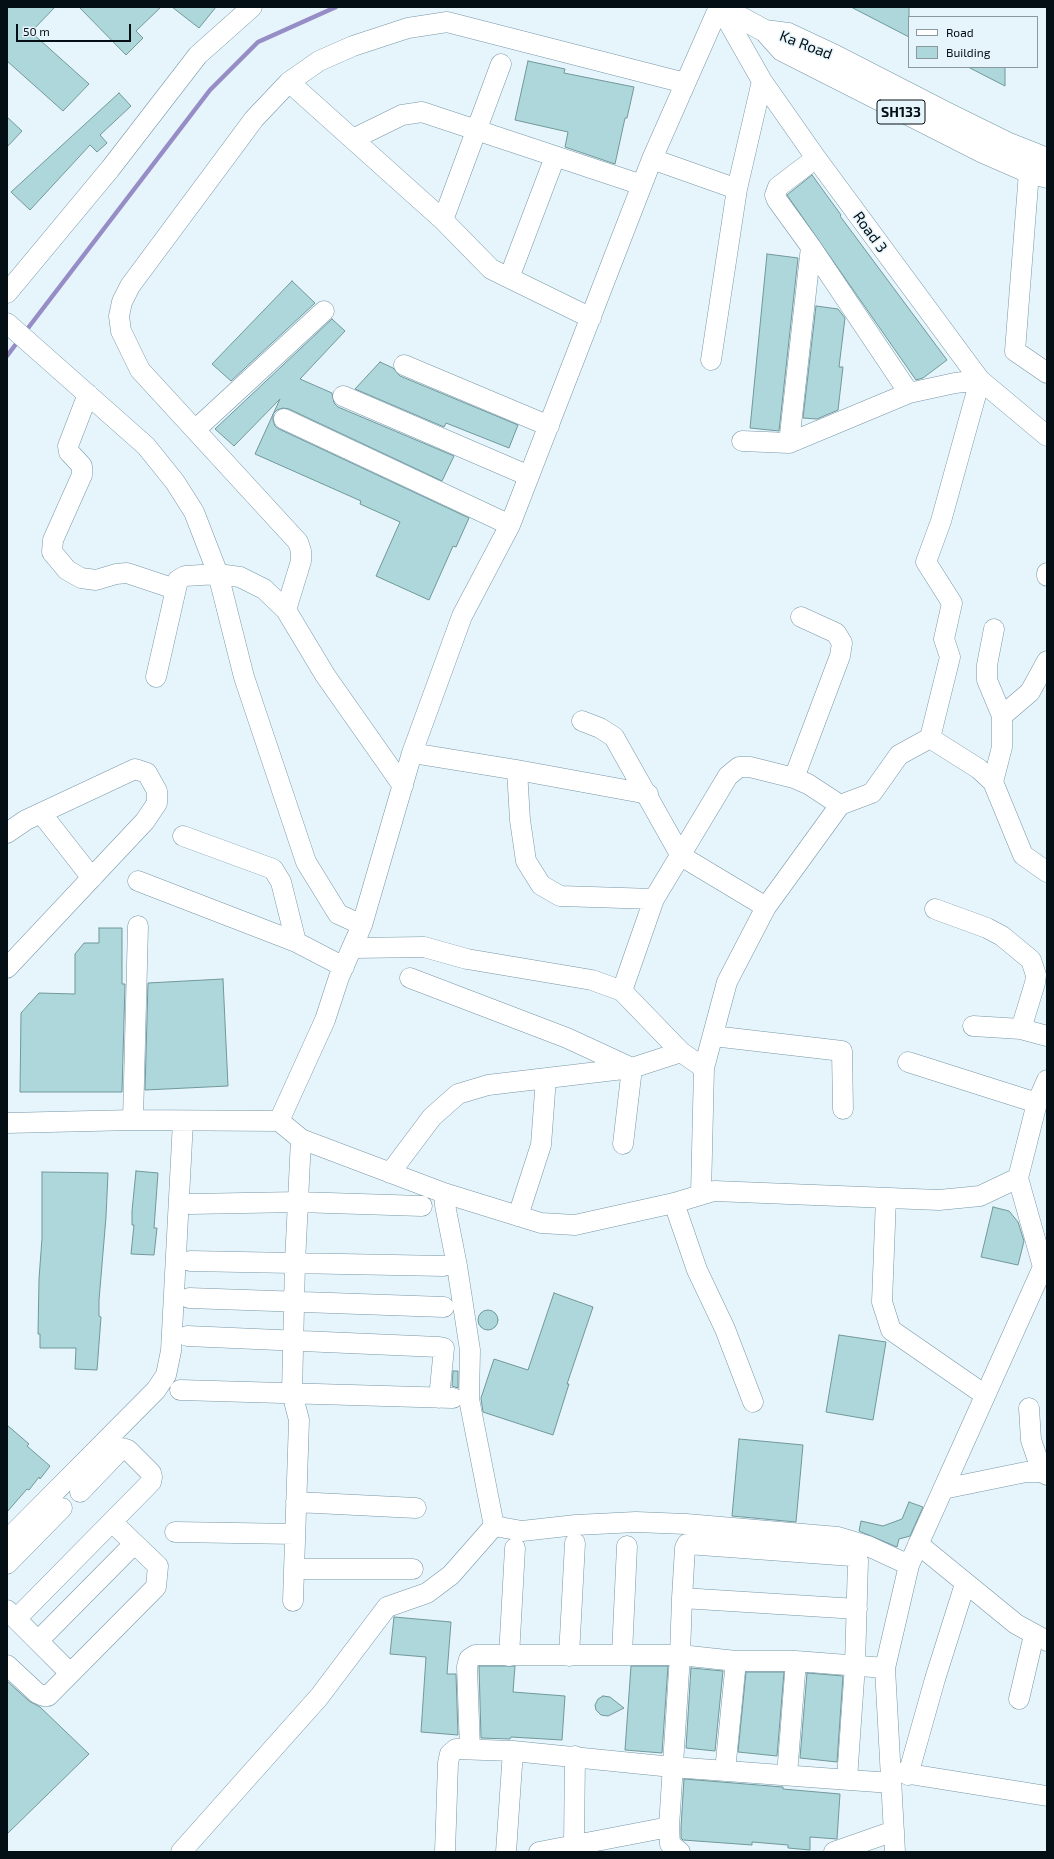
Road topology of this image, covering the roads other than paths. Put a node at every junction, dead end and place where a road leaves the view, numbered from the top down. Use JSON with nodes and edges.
{"nodes":[{"id":1,"x":252,"y":7,"type":"edge"},
{"id":2,"x":720,"y":7,"type":"edge"},
{"id":3,"x":765,"y":31,"type":"junction"},
{"id":4,"x":501,"y":64,"type":"dead end"},
{"id":5,"x":762,"y":81,"type":"junction"},
{"id":6,"x":290,"y":82,"type":"junction"},
{"id":7,"x":684,"y":83,"type":"junction"},
{"id":8,"x":476,"y":130,"type":"junction"},
{"id":9,"x":353,"y":139,"type":"junction"},
{"id":10,"x":556,"y":157,"type":"junction"},
{"id":11,"x":816,"y":158,"type":"junction"},
{"id":12,"x":652,"y":159,"type":"junction"},
{"id":13,"x":1047,"y":159,"type":"edge"},
{"id":14,"x":1038,"y":175,"type":"edge"},
{"id":15,"x":642,"y":186,"type":"junction"},
{"id":16,"x":737,"y":189,"type":"junction"},
{"id":17,"x":443,"y":220,"type":"junction"},
{"id":18,"x":811,"y":247,"type":"junction"},
{"id":19,"x":509,"y":278,"type":"junction"},
{"id":20,"x":7,"y":293,"type":"edge"},
{"id":21,"x":324,"y":311,"type":"dead end"},
{"id":22,"x":591,"y":318,"type":"junction"},
{"id":23,"x":8,"y":324,"type":"edge"},
{"id":24,"x":711,"y":360,"type":"dead end"},
{"id":25,"x":404,"y":365,"type":"dead end"},
{"id":26,"x":1047,"y":373,"type":"edge"},
{"id":27,"x":980,"y":380,"type":"junction"},
{"id":28,"x":909,"y":393,"type":"junction"},
{"id":29,"x":88,"y":394,"type":"junction"},
{"id":30,"x":343,"y":396,"type":"dead end"},
{"id":31,"x":284,"y":419,"type":"dead end"},
{"id":32,"x":549,"y":426,"type":"junction"},
{"id":33,"x":195,"y":430,"type":"junction"},
{"id":34,"x":1047,"y":436,"type":"edge"},
{"id":35,"x":742,"y":441,"type":"dead end"},
{"id":36,"x":789,"y":443,"type":"junction"},
{"id":37,"x":529,"y":476,"type":"junction"},
{"id":38,"x":510,"y":525,"type":"junction"},
{"id":39,"x":1046,"y":573,"type":"edge"},
{"id":40,"x":218,"y":574,"type":"junction"},
{"id":41,"x":1047,"y":576,"type":"edge"},
{"id":42,"x":175,"y":589,"type":"junction"},
{"id":43,"x":286,"y":610,"type":"junction"},
{"id":44,"x":801,"y":617,"type":"dead end"},
{"id":45,"x":994,"y":629,"type":"dead end"},
{"id":46,"x":1047,"y":661,"type":"edge"},
{"id":47,"x":156,"y":677,"type":"dead end"},
{"id":48,"x":1002,"y":716,"type":"junction"},
{"id":49,"x":582,"y":721,"type":"dead end"},
{"id":50,"x":930,"y":738,"type":"junction"},
{"id":51,"x":412,"y":753,"type":"junction"},
{"id":52,"x":517,"y":770,"type":"junction"},
{"id":53,"x":794,"y":778,"type":"junction"},
{"id":54,"x":992,"y":782,"type":"junction"},
{"id":55,"x":403,"y":786,"type":"junction"},
{"id":56,"x":648,"y":794,"type":"junction"},
{"id":57,"x":840,"y":805,"type":"junction"},
{"id":58,"x":41,"y":813,"type":"junction"},
{"id":59,"x":7,"y":833,"type":"edge"},
{"id":60,"x":183,"y":836,"type":"dead end"},
{"id":61,"x":681,"y":856,"type":"junction"},
{"id":62,"x":1047,"y":872,"type":"edge"},
{"id":63,"x":92,"y":878,"type":"junction"},
{"id":64,"x":138,"y":881,"type":"dead end"},
{"id":65,"x":654,"y":899,"type":"junction"},
{"id":66,"x":766,"y":907,"type":"junction"},
{"id":67,"x":935,"y":909,"type":"dead end"},
{"id":68,"x":362,"y":925,"type":"junction"},
{"id":69,"x":138,"y":926,"type":"dead end"},
{"id":70,"x":296,"y":942,"type":"junction"},
{"id":71,"x":352,"y":948,"type":"junction"},
{"id":72,"x":344,"y":966,"type":"junction"},
{"id":73,"x":1041,"y":967,"type":"edge"},
{"id":74,"x":7,"y":968,"type":"edge"},
{"id":75,"x":410,"y":978,"type":"dead end"},
{"id":76,"x":622,"y":991,"type":"junction"},
{"id":77,"x":973,"y":1026,"type":"dead end"},
{"id":78,"x":1021,"y":1029,"type":"junction"},
{"id":79,"x":713,"y":1036,"type":"junction"},
{"id":80,"x":1047,"y":1036,"type":"edge"},
{"id":81,"x":681,"y":1052,"type":"junction"},
{"id":82,"x":908,"y":1062,"type":"dead end"},
{"id":83,"x":632,"y":1068,"type":"junction"},
{"id":84,"x":704,"y":1068,"type":"junction"},
{"id":85,"x":546,"y":1078,"type":"junction"},
{"id":86,"x":1047,"y":1080,"type":"edge"},
{"id":87,"x":1037,"y":1103,"type":"junction"},
{"id":88,"x":843,"y":1109,"type":"dead end"},
{"id":89,"x":133,"y":1120,"type":"junction"},
{"id":90,"x":183,"y":1121,"type":"junction"},
{"id":91,"x":280,"y":1121,"type":"junction"},
{"id":92,"x":7,"y":1123,"type":"edge"},
{"id":93,"x":302,"y":1139,"type":"junction"},
{"id":94,"x":623,"y":1144,"type":"dead end"},
{"id":95,"x":390,"y":1173,"type":"junction"},
{"id":96,"x":1018,"y":1178,"type":"junction"},
{"id":97,"x":444,"y":1193,"type":"junction"},
{"id":98,"x":700,"y":1194,"type":"junction"},
{"id":99,"x":886,"y":1198,"type":"junction"},
{"id":100,"x":298,"y":1202,"type":"junction"},
{"id":101,"x":190,"y":1204,"type":"dead end"},
{"id":102,"x":674,"y":1204,"type":"junction"},
{"id":103,"x":422,"y":1206,"type":"dead end"},
{"id":104,"x":518,"y":1216,"type":"junction"},
{"id":105,"x":190,"y":1261,"type":"dead end"},
{"id":106,"x":295,"y":1263,"type":"junction"},
{"id":107,"x":444,"y":1266,"type":"dead end"},
{"id":108,"x":1045,"y":1267,"type":"edge"},
{"id":109,"x":188,"y":1298,"type":"dead end"},
{"id":110,"x":294,"y":1303,"type":"junction"},
{"id":111,"x":444,"y":1307,"type":"dead end"},
{"id":112,"x":186,"y":1336,"type":"dead end"},
{"id":113,"x":293,"y":1340,"type":"junction"},
{"id":114,"x":180,"y":1390,"type":"dead end"},
{"id":115,"x":292,"y":1393,"type":"junction"},
{"id":116,"x":985,"y":1395,"type":"junction"},
{"id":117,"x":439,"y":1398,"type":"junction"},
{"id":118,"x":469,"y":1399,"type":"junction"},
{"id":119,"x":753,"y":1402,"type":"dead end"},
{"id":120,"x":1029,"y":1408,"type":"dead end"},
{"id":121,"x":1044,"y":1474,"type":"edge"},
{"id":122,"x":943,"y":1489,"type":"junction"},
{"id":123,"x":80,"y":1492,"type":"dead end"},
{"id":124,"x":296,"y":1502,"type":"junction"},
{"id":125,"x":62,"y":1508,"type":"dead end"},
{"id":126,"x":416,"y":1508,"type":"dead end"},
{"id":127,"x":112,"y":1522,"type":"junction"},
{"id":128,"x":494,"y":1526,"type":"junction"},
{"id":129,"x":175,"y":1532,"type":"dead end"},
{"id":130,"x":295,"y":1534,"type":"junction"},
{"id":131,"x":7,"y":1539,"type":"edge"},
{"id":132,"x":134,"y":1544,"type":"junction"},
{"id":133,"x":575,"y":1544,"type":"dead end"},
{"id":134,"x":918,"y":1544,"type":"junction"},
{"id":135,"x":627,"y":1546,"type":"dead end"},
{"id":136,"x":515,"y":1548,"type":"dead end"},
{"id":137,"x":7,"y":1564,"type":"edge"},
{"id":138,"x":909,"y":1565,"type":"junction"},
{"id":139,"x":294,"y":1569,"type":"junction"},
{"id":140,"x":413,"y":1569,"type":"dead end"},
{"id":141,"x":965,"y":1584,"type":"junction"},
{"id":142,"x":682,"y":1598,"type":"junction"},
{"id":143,"x":293,"y":1601,"type":"dead end"},
{"id":144,"x":857,"y":1609,"type":"junction"},
{"id":145,"x":11,"y":1614,"type":"edge"},
{"id":146,"x":1040,"y":1638,"type":"edge"},
{"id":147,"x":38,"y":1641,"type":"junction"},
{"id":148,"x":622,"y":1654,"type":"junction"},
{"id":149,"x":680,"y":1655,"type":"junction"},
{"id":150,"x":509,"y":1656,"type":"junction"},
{"id":151,"x":569,"y":1656,"type":"junction"},
{"id":152,"x":736,"y":1661,"type":"junction"},
{"id":153,"x":796,"y":1661,"type":"junction"},
{"id":154,"x":7,"y":1665,"type":"edge"},
{"id":155,"x":855,"y":1665,"type":"junction"},
{"id":156,"x":885,"y":1668,"type":"junction"},
{"id":157,"x":70,"y":1673,"type":"junction"},
{"id":158,"x":1019,"y":1699,"type":"dead end"},
{"id":159,"x":470,"y":1749,"type":"junction"},
{"id":160,"x":513,"y":1751,"type":"junction"},
{"id":161,"x":575,"y":1756,"type":"junction"},
{"id":162,"x":672,"y":1767,"type":"junction"},
{"id":163,"x":725,"y":1771,"type":"junction"},
{"id":164,"x":787,"y":1775,"type":"junction"},
{"id":165,"x":897,"y":1776,"type":"junction"},
{"id":166,"x":847,"y":1779,"type":"junction"},
{"id":167,"x":1047,"y":1796,"type":"edge"},
{"id":168,"x":669,"y":1827,"type":"junction"},
{"id":169,"x":894,"y":1831,"type":"junction"},
{"id":170,"x":574,"y":1845,"type":"junction"},
{"id":171,"x":181,"y":1852,"type":"edge"},
{"id":172,"x":445,"y":1852,"type":"edge"},
{"id":173,"x":506,"y":1852,"type":"edge"},
{"id":174,"x":539,"y":1852,"type":"edge"},
{"id":175,"x":680,"y":1852,"type":"edge"},
{"id":176,"x":834,"y":1852,"type":"edge"},
{"id":177,"x":895,"y":1852,"type":"edge"}],
"edges":[{"from":1,"to":20,"type":"street"},
{"from":2,"to":3,"type":"main road","number":"SH133"},
{"from":2,"to":5,"type":"street","name":"Road 3"},
{"from":2,"to":7,"type":"street"},
{"from":3,"to":13,"type":"main road","name":"Ka Road","number":"SH133"},
{"from":3,"to":14,"type":"main road","name":"Ka Road","number":"SH133"},
{"from":4,"to":8,"type":"street"},
{"from":5,"to":11,"type":"street","name":"Road 3"},
{"from":5,"to":16,"type":"street"},
{"from":6,"to":7,"type":"street"},
{"from":6,"to":9,"type":"street"},
{"from":6,"to":33,"type":"street"},
{"from":7,"to":12,"type":"street"},
{"from":8,"to":9,"type":"street"},
{"from":8,"to":10,"type":"street"},
{"from":8,"to":17,"type":"street"},
{"from":9,"to":17,"type":"street"},
{"from":10,"to":15,"type":"street"},
{"from":10,"to":19,"type":"street"},
{"from":11,"to":18,"type":"street"},
{"from":11,"to":27,"type":"street","name":"Road 3"},
{"from":12,"to":15,"type":"street"},
{"from":12,"to":16,"type":"street"},
{"from":14,"to":26,"type":"street"},
{"from":15,"to":22,"type":"street"},
{"from":16,"to":24,"type":"street"},
{"from":17,"to":19,"type":"street"},
{"from":18,"to":28,"type":"street"},
{"from":18,"to":36,"type":"street"},
{"from":19,"to":22,"type":"street"},
{"from":21,"to":33,"type":"street"},
{"from":22,"to":32,"type":"street"},
{"from":23,"to":29,"type":"street"},
{"from":25,"to":32,"type":"street"},
{"from":27,"to":28,"type":"street"},
{"from":27,"to":34,"type":"street","name":"Road 3"},
{"from":27,"to":50,"type":"street"},
{"from":28,"to":36,"type":"street"},
{"from":29,"to":40,"type":"street"},
{"from":29,"to":42,"type":"street"},
{"from":30,"to":37,"type":"street"},
{"from":31,"to":38,"type":"street"},
{"from":32,"to":37,"type":"street"},
{"from":33,"to":43,"type":"street"},
{"from":35,"to":36,"type":"street"},
{"from":37,"to":38,"type":"street"},
{"from":38,"to":51,"type":"street"},
{"from":39,"to":41,"type":"street"},
{"from":40,"to":42,"type":"street"},
{"from":40,"to":43,"type":"street"},
{"from":40,"to":68,"type":"street"},
{"from":42,"to":47,"type":"street"},
{"from":43,"to":55,"type":"street"},
{"from":44,"to":53,"type":"street"},
{"from":45,"to":48,"type":"street"},
{"from":46,"to":48,"type":"street"},
{"from":48,"to":54,"type":"street"},
{"from":49,"to":56,"type":"street"},
{"from":50,"to":54,"type":"street"},
{"from":50,"to":57,"type":"street"},
{"from":51,"to":52,"type":"street"},
{"from":51,"to":55,"type":"street"},
{"from":52,"to":56,"type":"street"},
{"from":52,"to":65,"type":"street"},
{"from":53,"to":57,"type":"street"},
{"from":53,"to":61,"type":"street"},
{"from":54,"to":62,"type":"street"},
{"from":55,"to":68,"type":"street"},
{"from":56,"to":61,"type":"street"},
{"from":57,"to":66,"type":"street"},
{"from":58,"to":59,"type":"street"},
{"from":58,"to":63,"type":"street"},
{"from":58,"to":63,"type":"street"},
{"from":60,"to":70,"type":"street"},
{"from":61,"to":65,"type":"street"},
{"from":61,"to":66,"type":"street"},
{"from":63,"to":74,"type":"street"},
{"from":64,"to":70,"type":"street"},
{"from":65,"to":76,"type":"street"},
{"from":66,"to":79,"type":"street"},
{"from":67,"to":73,"type":"street"},
{"from":68,"to":71,"type":"street"},
{"from":69,"to":89,"type":"street"},
{"from":70,"to":72,"type":"street"},
{"from":71,"to":72,"type":"street"},
{"from":71,"to":76,"type":"street"},
{"from":72,"to":91,"type":"street"},
{"from":73,"to":78,"type":"street"},
{"from":75,"to":83,"type":"street"},
{"from":76,"to":81,"type":"street"},
{"from":77,"to":78,"type":"street"},
{"from":78,"to":80,"type":"street"},
{"from":79,"to":84,"type":"street"},
{"from":79,"to":88,"type":"street"},
{"from":81,"to":83,"type":"street"},
{"from":81,"to":84,"type":"street"},
{"from":82,"to":87,"type":"street"},
{"from":83,"to":85,"type":"street"},
{"from":83,"to":94,"type":"street"},
{"from":84,"to":98,"type":"street"},
{"from":85,"to":95,"type":"street"},
{"from":85,"to":104,"type":"street"},
{"from":86,"to":87,"type":"street"},
{"from":87,"to":96,"type":"street"},
{"from":89,"to":90,"type":"street"},
{"from":89,"to":92,"type":"street"},
{"from":90,"to":91,"type":"street"},
{"from":90,"to":131,"type":"street"},
{"from":91,"to":93,"type":"street"},
{"from":93,"to":95,"type":"street"},
{"from":93,"to":100,"type":"street"},
{"from":95,"to":97,"type":"street"},
{"from":96,"to":99,"type":"street"},
{"from":96,"to":108,"type":"street"},
{"from":97,"to":104,"type":"street"},
{"from":97,"to":118,"type":"street"},
{"from":98,"to":99,"type":"street"},
{"from":98,"to":102,"type":"street"},
{"from":99,"to":116,"type":"street"},
{"from":100,"to":101,"type":"street"},
{"from":100,"to":103,"type":"street"},
{"from":100,"to":106,"type":"street"},
{"from":102,"to":104,"type":"street"},
{"from":102,"to":119,"type":"street"},
{"from":105,"to":106,"type":"street"},
{"from":106,"to":107,"type":"street"},
{"from":106,"to":110,"type":"street"},
{"from":108,"to":116,"type":"street"},
{"from":109,"to":110,"type":"street"},
{"from":110,"to":111,"type":"street"},
{"from":110,"to":113,"type":"street"},
{"from":112,"to":113,"type":"street"},
{"from":113,"to":115,"type":"street"},
{"from":113,"to":117,"type":"street"},
{"from":114,"to":115,"type":"street"},
{"from":115,"to":117,"type":"street"},
{"from":115,"to":124,"type":"street"},
{"from":116,"to":122,"type":"street"},
{"from":117,"to":118,"type":"street"},
{"from":118,"to":128,"type":"street"},
{"from":120,"to":121,"type":"street"},
{"from":121,"to":122,"type":"street"},
{"from":122,"to":134,"type":"street"},
{"from":123,"to":127,"type":"street"},
{"from":124,"to":126,"type":"street"},
{"from":124,"to":130,"type":"street"},
{"from":125,"to":137,"type":"street"},
{"from":127,"to":132,"type":"street"},
{"from":127,"to":145,"type":"street"},
{"from":128,"to":138,"type":"street"},
{"from":128,"to":171,"type":"street"},
{"from":129,"to":130,"type":"street"},
{"from":130,"to":139,"type":"street"},
{"from":132,"to":147,"type":"street"},
{"from":132,"to":157,"type":"street"},
{"from":133,"to":151,"type":"street"},
{"from":134,"to":138,"type":"street"},
{"from":134,"to":141,"type":"street"},
{"from":135,"to":148,"type":"street"},
{"from":136,"to":150,"type":"street"},
{"from":138,"to":156,"type":"street"},
{"from":139,"to":140,"type":"street"},
{"from":139,"to":143,"type":"street"},
{"from":141,"to":146,"type":"street"},
{"from":141,"to":165,"type":"street"},
{"from":142,"to":144,"type":"street"},
{"from":142,"to":144,"type":"street"},
{"from":142,"to":149,"type":"street"},
{"from":144,"to":155,"type":"street"},
{"from":145,"to":147,"type":"street"},
{"from":146,"to":158,"type":"street"},
{"from":147,"to":157,"type":"street"},
{"from":148,"to":149,"type":"street"},
{"from":148,"to":151,"type":"street"},
{"from":149,"to":152,"type":"street"},
{"from":149,"to":162,"type":"street"},
{"from":150,"to":151,"type":"street"},
{"from":150,"to":159,"type":"street"},
{"from":152,"to":153,"type":"street"},
{"from":152,"to":163,"type":"street"},
{"from":153,"to":155,"type":"street"},
{"from":153,"to":164,"type":"street"},
{"from":154,"to":157,"type":"street"},
{"from":155,"to":156,"type":"street"},
{"from":155,"to":166,"type":"street"},
{"from":156,"to":165,"type":"street"},
{"from":159,"to":160,"type":"street"},
{"from":159,"to":172,"type":"street"},
{"from":160,"to":161,"type":"street"},
{"from":160,"to":173,"type":"street"},
{"from":161,"to":162,"type":"street"},
{"from":161,"to":170,"type":"street"},
{"from":162,"to":163,"type":"street"},
{"from":162,"to":168,"type":"street"},
{"from":163,"to":164,"type":"street"},
{"from":164,"to":166,"type":"street"},
{"from":165,"to":166,"type":"street"},
{"from":165,"to":167,"type":"street"},
{"from":165,"to":169,"type":"street"},
{"from":168,"to":170,"type":"street"},
{"from":168,"to":175,"type":"street"},
{"from":169,"to":176,"type":"street"},
{"from":169,"to":177,"type":"street"},
{"from":170,"to":174,"type":"street"}]}
